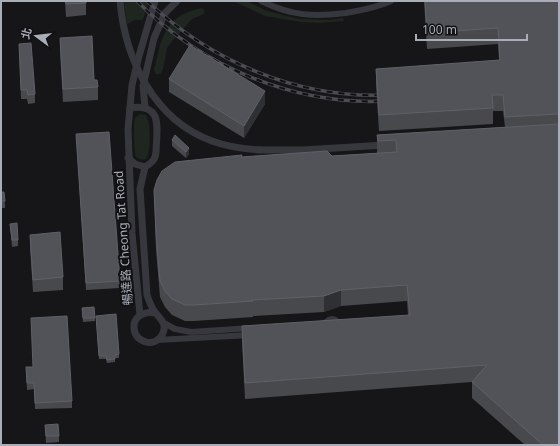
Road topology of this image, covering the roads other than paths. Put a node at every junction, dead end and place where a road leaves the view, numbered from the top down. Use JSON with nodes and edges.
{"nodes":[{"id":1,"x":120,"y":1,"type":"edge"},
{"id":2,"x":155,"y":1,"type":"edge"},
{"id":3,"x":177,"y":1,"type":"edge"},
{"id":4,"x":261,"y":1,"type":"edge"},
{"id":5,"x":391,"y":1,"type":"edge"},
{"id":6,"x":145,"y":107,"type":"junction"},
{"id":7,"x":130,"y":108,"type":"junction"},
{"id":8,"x":395,"y":144,"type":"edge"},
{"id":9,"x":128,"y":158,"type":"junction"},
{"id":10,"x":145,"y":166,"type":"junction"},
{"id":11,"x":155,"y":313,"type":"junction"},
{"id":12,"x":140,"y":315,"type":"junction"},
{"id":13,"x":164,"y":323,"type":"junction"},
{"id":14,"x":157,"y":340,"type":"junction"}],
"edges":[{"from":1,"to":8,"type":"street","bridge":true},
{"from":2,"to":7,"type":"street","name":"暢達路 Cheong Tat Road"},
{"from":3,"to":6,"type":"street","name":"暢達路 Cheong Tat Road"},
{"from":4,"to":5,"type":"street"},
{"from":6,"to":7,"type":"street"},
{"from":6,"to":10,"type":"street","name":"暢達路 Cheong Tat Road"},
{"from":7,"to":9,"type":"street","name":"暢達路 Cheong Tat Road"},
{"from":9,"to":10,"type":"street","name":"暢達路 Cheong Tat Road"},
{"from":9,"to":12,"type":"street","name":"暢達路 Cheong Tat Road"},
{"from":10,"to":11,"type":"street","name":"暢達路 Cheong Tat Road"},
{"from":11,"to":12,"type":"street","name":"暢達路 Cheong Tat Road"},
{"from":11,"to":13,"type":"street","name":"暢達路 Cheong Tat Road"},
{"from":12,"to":14,"type":"street","name":"暢達路 Cheong Tat Road"},
{"from":13,"to":14,"type":"street"},
{"from":13,"to":14,"type":"street","name":"暢達路 Cheong Tat Road"}]}
